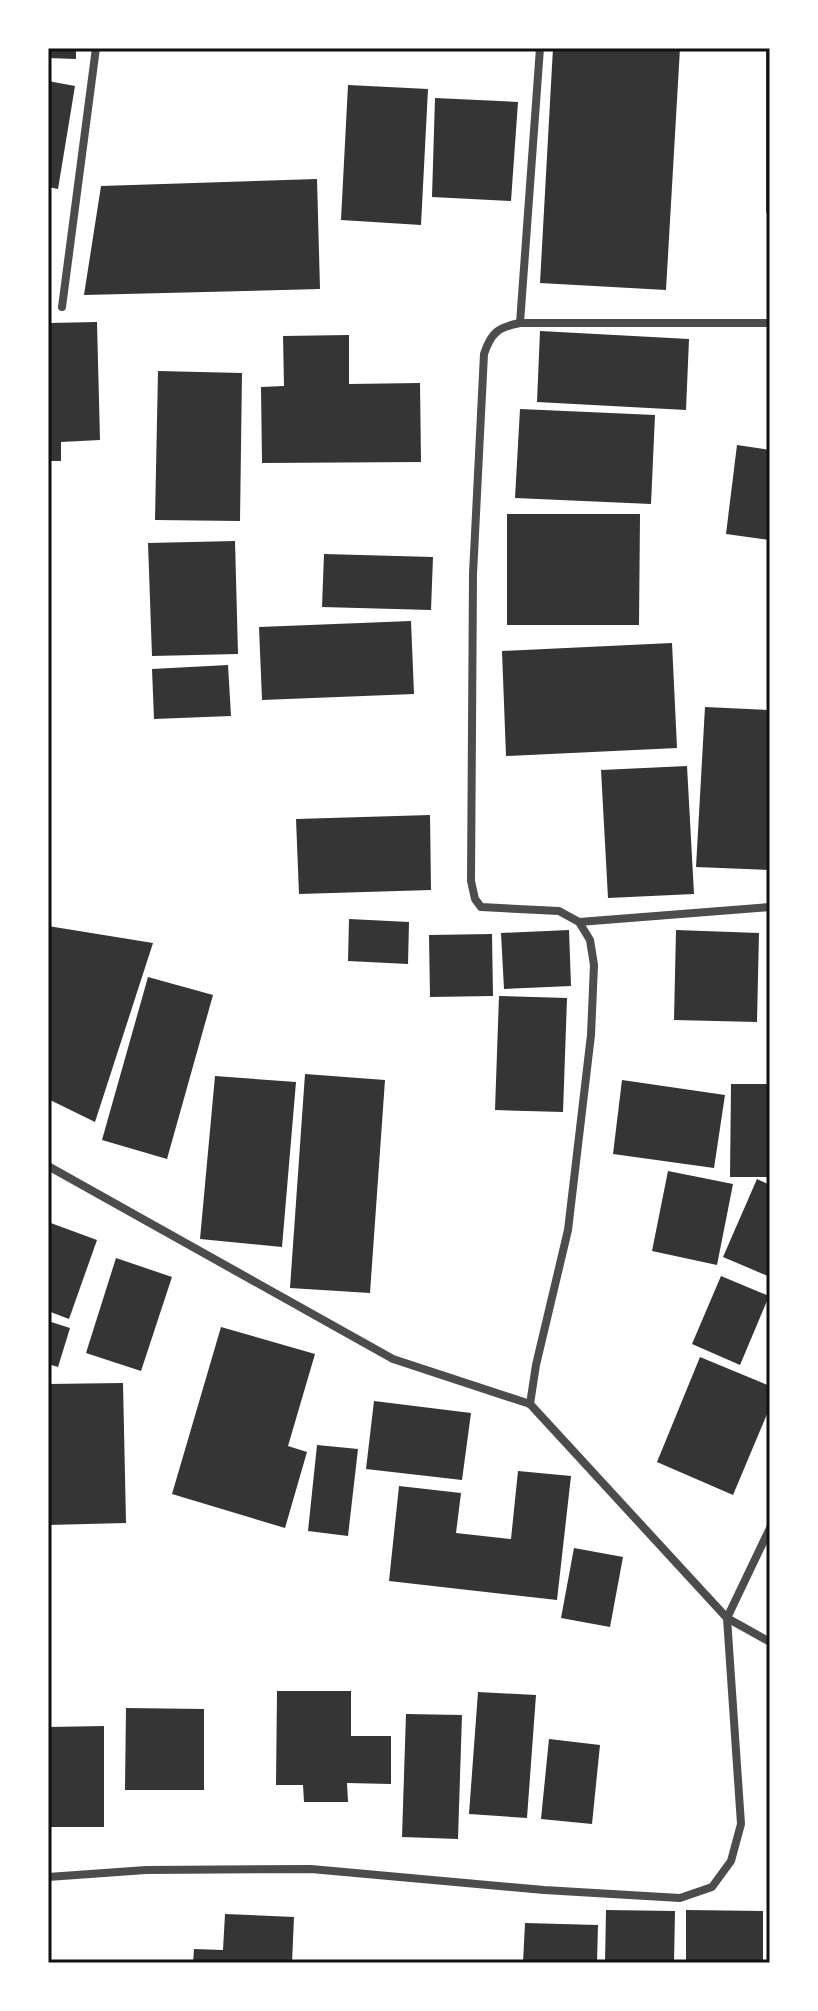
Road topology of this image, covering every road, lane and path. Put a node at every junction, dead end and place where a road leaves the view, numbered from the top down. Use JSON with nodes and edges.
{"nodes":[{"id":1,"x":96,"y":48,"type":"edge"},
{"id":2,"x":540,"y":48,"type":"edge"},
{"id":3,"x":770,"y":48,"type":"edge"},
{"id":4,"x":770,"y":211,"type":"edge"},
{"id":5,"x":62,"y":307,"type":"dead end"},
{"id":6,"x":520,"y":323,"type":"junction"},
{"id":7,"x":770,"y":323,"type":"edge"},
{"id":8,"x":770,"y":907,"type":"edge"},
{"id":9,"x":579,"y":922,"type":"junction"},
{"id":10,"x":48,"y":1166,"type":"edge"},
{"id":11,"x":530,"y":1404,"type":"junction"},
{"id":12,"x":770,"y":1528,"type":"edge"},
{"id":13,"x":727,"y":1618,"type":"junction"},
{"id":14,"x":770,"y":1642,"type":"edge"},
{"id":15,"x":48,"y":1877,"type":"edge"}],
"edges":[{"from":1,"to":5,"type":"street"},
{"from":2,"to":6,"type":"street"},
{"from":3,"to":4,"type":"street"},
{"from":6,"to":7,"type":"street"},
{"from":6,"to":9,"type":"street"},
{"from":8,"to":9,"type":"street"},
{"from":9,"to":11,"type":"street"},
{"from":10,"to":11,"type":"street"},
{"from":11,"to":13,"type":"street"},
{"from":12,"to":13,"type":"street"},
{"from":13,"to":14,"type":"street"},
{"from":13,"to":15,"type":"street"}]}
